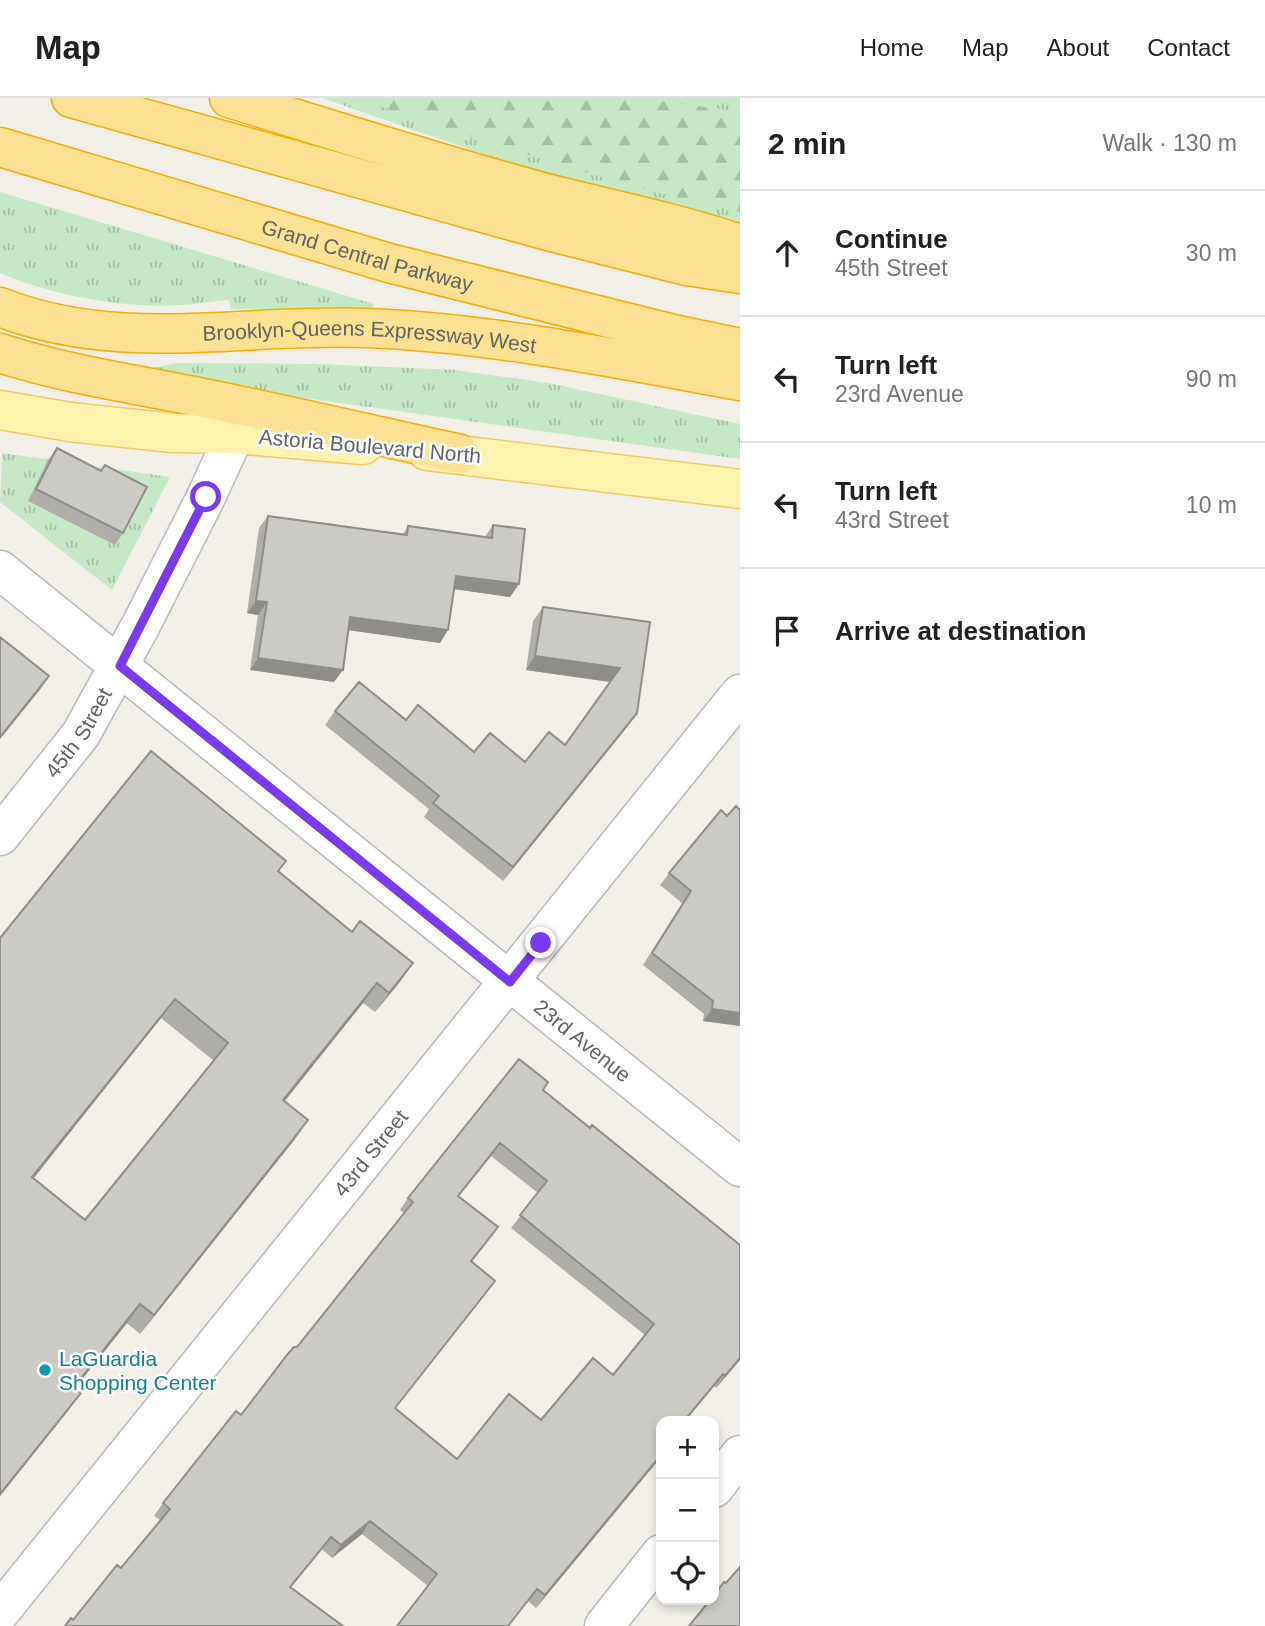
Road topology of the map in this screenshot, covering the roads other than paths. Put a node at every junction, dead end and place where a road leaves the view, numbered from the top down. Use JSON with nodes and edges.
{"nodes":[{"id":1,"x":71,"y":98,"type":"edge"},
{"id":2,"x":229,"y":98,"type":"edge"},
{"id":3,"x":0,"y":147,"type":"edge"},
{"id":4,"x":740,"y":244,"type":"edge"},
{"id":5,"x":740,"y":274,"type":"edge"},
{"id":6,"x":0,"y":307,"type":"edge"},
{"id":7,"x":740,"y":348,"type":"edge"},
{"id":8,"x":0,"y":353,"type":"edge"},
{"id":9,"x":740,"y":381,"type":"edge"},
{"id":10,"x":0,"y":410,"type":"edge"},
{"id":11,"x":235,"y":434,"type":"junction"},
{"id":12,"x":460,"y":454,"type":"junction"},
{"id":13,"x":740,"y":489,"type":"edge"},
{"id":14,"x":0,"y":569,"type":"edge"},
{"id":15,"x":120,"y":666,"type":"junction"},
{"id":16,"x":740,"y":694,"type":"edge"},
{"id":17,"x":0,"y":836,"type":"edge"},
{"id":18,"x":510,"y":982,"type":"junction"},
{"id":19,"x":740,"y":1167,"type":"edge"},
{"id":20,"x":740,"y":1455,"type":"edge"},
{"id":21,"x":719,"y":1482,"type":"edge"},
{"id":22,"x":656,"y":1560,"type":"edge"},
{"id":23,"x":0,"y":1612,"type":"edge"},
{"id":24,"x":604,"y":1626,"type":"edge"}],
"edges":[{"from":1,"to":5,"type":"highway"},
{"from":2,"to":4,"type":"highway"},
{"from":3,"to":7,"type":"highway","name":"Grand Central Parkway"},
{"from":6,"to":9,"type":"highway","name":"Brooklyn-Queens Expressway West"},
{"from":8,"to":12,"type":"highway"},
{"from":10,"to":11,"type":"main road","name":"Astoria Boulevard North"},
{"from":11,"to":12,"type":"main road","name":"Astoria Boulevard North"},
{"from":11,"to":15,"type":"street","name":"45th Street"},
{"from":12,"to":13,"type":"main road","name":"Astoria Boulevard North"},
{"from":14,"to":15,"type":"street","name":"23rd Avenue"},
{"from":15,"to":17,"type":"street","name":"45th Street"},
{"from":15,"to":18,"type":"street","name":"23rd Avenue"},
{"from":16,"to":18,"type":"street","name":"43rd Street"},
{"from":18,"to":19,"type":"street","name":"23rd Avenue"},
{"from":18,"to":23,"type":"street","name":"43rd Street"},
{"from":20,"to":21,"type":"street"},
{"from":22,"to":24,"type":"street"}]}
